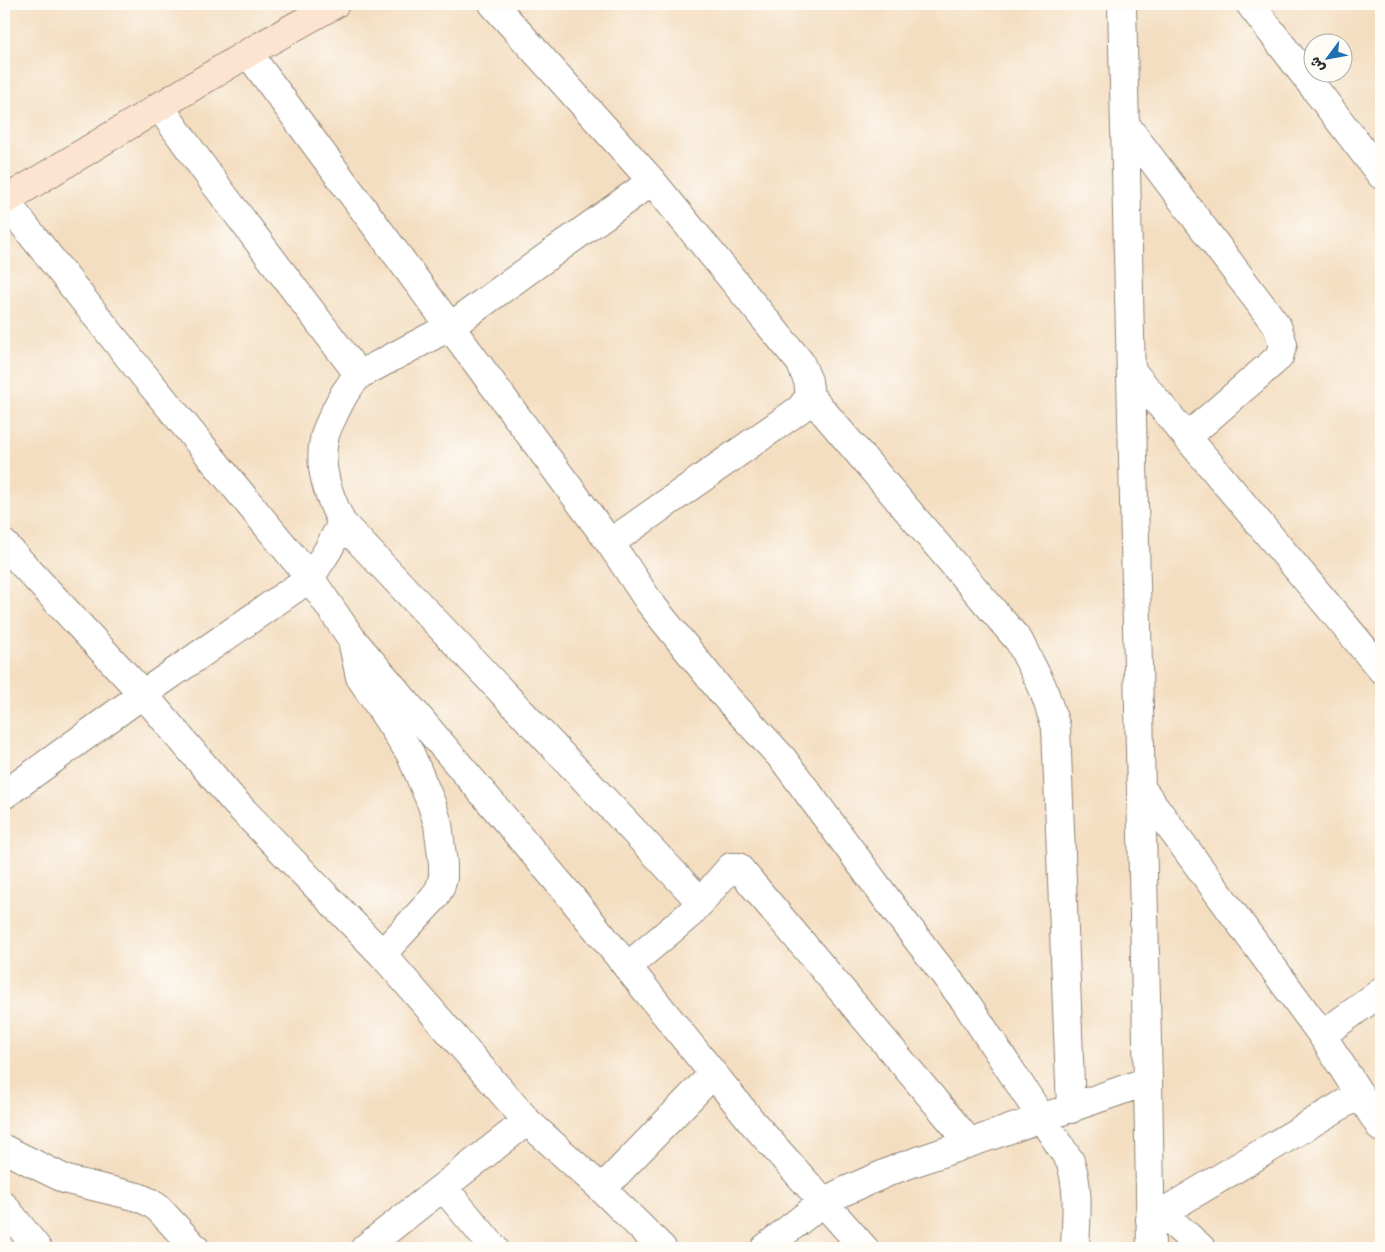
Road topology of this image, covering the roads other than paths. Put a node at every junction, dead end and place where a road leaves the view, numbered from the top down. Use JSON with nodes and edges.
{"nodes":[{"id":1,"x":334,"y":4,"type":"edge"},
{"id":2,"x":493,"y":4,"type":"edge"},
{"id":3,"x":1122,"y":4,"type":"edge"},
{"id":4,"x":1250,"y":4,"type":"edge"},
{"id":5,"x":248,"y":53,"type":"junction"},
{"id":6,"x":159,"y":106,"type":"junction"},
{"id":7,"x":1125,"y":124,"type":"junction"},
{"id":8,"x":1381,"y":175,"type":"edge"},
{"id":9,"x":652,"y":181,"type":"junction"},
{"id":10,"x":4,"y":201,"type":"edge"},
{"id":11,"x":451,"y":326,"type":"junction"},
{"id":12,"x":1131,"y":370,"type":"junction"},
{"id":13,"x":359,"y":375,"type":"junction"},
{"id":14,"x":810,"y":396,"type":"junction"},
{"id":15,"x":1187,"y":437,"type":"junction"},
{"id":16,"x":342,"y":522,"type":"junction"},
{"id":17,"x":610,"y":543,"type":"junction"},
{"id":18,"x":4,"y":544,"type":"edge"},
{"id":19,"x":310,"y":578,"type":"junction"},
{"id":20,"x":352,"y":639,"type":"junction"},
{"id":21,"x":1381,"y":669,"type":"edge"},
{"id":22,"x":143,"y":694,"type":"junction"},
{"id":23,"x":1142,"y":789,"type":"junction"},
{"id":24,"x":4,"y":795,"type":"edge"},
{"id":25,"x":701,"y":902,"type":"junction"},
{"id":26,"x":382,"y":954,"type":"junction"},
{"id":27,"x":627,"y":967,"type":"junction"},
{"id":28,"x":1381,"y":992,"type":"edge"},
{"id":29,"x":1322,"y":1035,"type":"junction"},
{"id":30,"x":713,"y":1074,"type":"junction"},
{"id":31,"x":1148,"y":1080,"type":"junction"},
{"id":32,"x":1360,"y":1094,"type":"junction"},
{"id":33,"x":1071,"y":1109,"type":"junction"},
{"id":34,"x":1042,"y":1118,"type":"junction"},
{"id":35,"x":527,"y":1121,"type":"junction"},
{"id":36,"x":1381,"y":1128,"type":"edge"},
{"id":37,"x":970,"y":1143,"type":"junction"},
{"id":38,"x":4,"y":1148,"type":"edge"},
{"id":39,"x":443,"y":1187,"type":"junction"},
{"id":40,"x":602,"y":1189,"type":"junction"},
{"id":41,"x":823,"y":1202,"type":"junction"},
{"id":42,"x":4,"y":1206,"type":"edge"},
{"id":43,"x":1156,"y":1217,"type":"junction"},
{"id":44,"x":38,"y":1248,"type":"edge"},
{"id":45,"x":195,"y":1248,"type":"edge"},
{"id":46,"x":365,"y":1248,"type":"edge"},
{"id":47,"x":494,"y":1248,"type":"edge"},
{"id":48,"x":662,"y":1248,"type":"edge"},
{"id":49,"x":765,"y":1248,"type":"edge"},
{"id":50,"x":864,"y":1248,"type":"edge"},
{"id":51,"x":1075,"y":1248,"type":"edge"},
{"id":52,"x":1151,"y":1248,"type":"edge"},
{"id":53,"x":1201,"y":1248,"type":"edge"}],
"edges":[{"from":1,"to":5,"type":"street"},
{"from":2,"to":9,"type":"street"},
{"from":3,"to":7,"type":"street"},
{"from":4,"to":8,"type":"street"},
{"from":5,"to":6,"type":"street"},
{"from":5,"to":11,"type":"street"},
{"from":6,"to":10,"type":"street"},
{"from":6,"to":13,"type":"street"},
{"from":7,"to":12,"type":"street"},
{"from":7,"to":15,"type":"street"},
{"from":9,"to":11,"type":"street"},
{"from":9,"to":14,"type":"street"},
{"from":10,"to":19,"type":"street"},
{"from":11,"to":13,"type":"street"},
{"from":11,"to":17,"type":"street"},
{"from":12,"to":15,"type":"street"},
{"from":12,"to":23,"type":"street"},
{"from":13,"to":16,"type":"street"},
{"from":14,"to":17,"type":"street"},
{"from":14,"to":33,"type":"street"},
{"from":15,"to":21,"type":"street"},
{"from":16,"to":19,"type":"street"},
{"from":16,"to":25,"type":"street"},
{"from":17,"to":34,"type":"street"},
{"from":18,"to":22,"type":"street"},
{"from":19,"to":20,"type":"street"},
{"from":19,"to":22,"type":"street"},
{"from":20,"to":26,"type":"street"},
{"from":20,"to":27,"type":"street"},
{"from":22,"to":24,"type":"street"},
{"from":22,"to":26,"type":"street"},
{"from":23,"to":29,"type":"street"},
{"from":23,"to":31,"type":"street"},
{"from":25,"to":27,"type":"street"},
{"from":25,"to":37,"type":"street"},
{"from":26,"to":35,"type":"street"},
{"from":27,"to":30,"type":"street"},
{"from":28,"to":29,"type":"street"},
{"from":29,"to":32,"type":"street"},
{"from":30,"to":40,"type":"street"},
{"from":30,"to":41,"type":"street"},
{"from":31,"to":33,"type":"street"},
{"from":31,"to":43,"type":"street"},
{"from":32,"to":36,"type":"street"},
{"from":32,"to":43,"type":"street"},
{"from":33,"to":34,"type":"street"},
{"from":34,"to":37,"type":"street"},
{"from":34,"to":51,"type":"street"},
{"from":35,"to":39,"type":"street"},
{"from":35,"to":40,"type":"street"},
{"from":37,"to":41,"type":"street"},
{"from":38,"to":45,"type":"street"},
{"from":39,"to":46,"type":"street"},
{"from":39,"to":47,"type":"street"},
{"from":40,"to":48,"type":"street"},
{"from":41,"to":49,"type":"street"},
{"from":41,"to":50,"type":"street"},
{"from":42,"to":44,"type":"street"},
{"from":43,"to":52,"type":"street"},
{"from":43,"to":53,"type":"street"}]}
